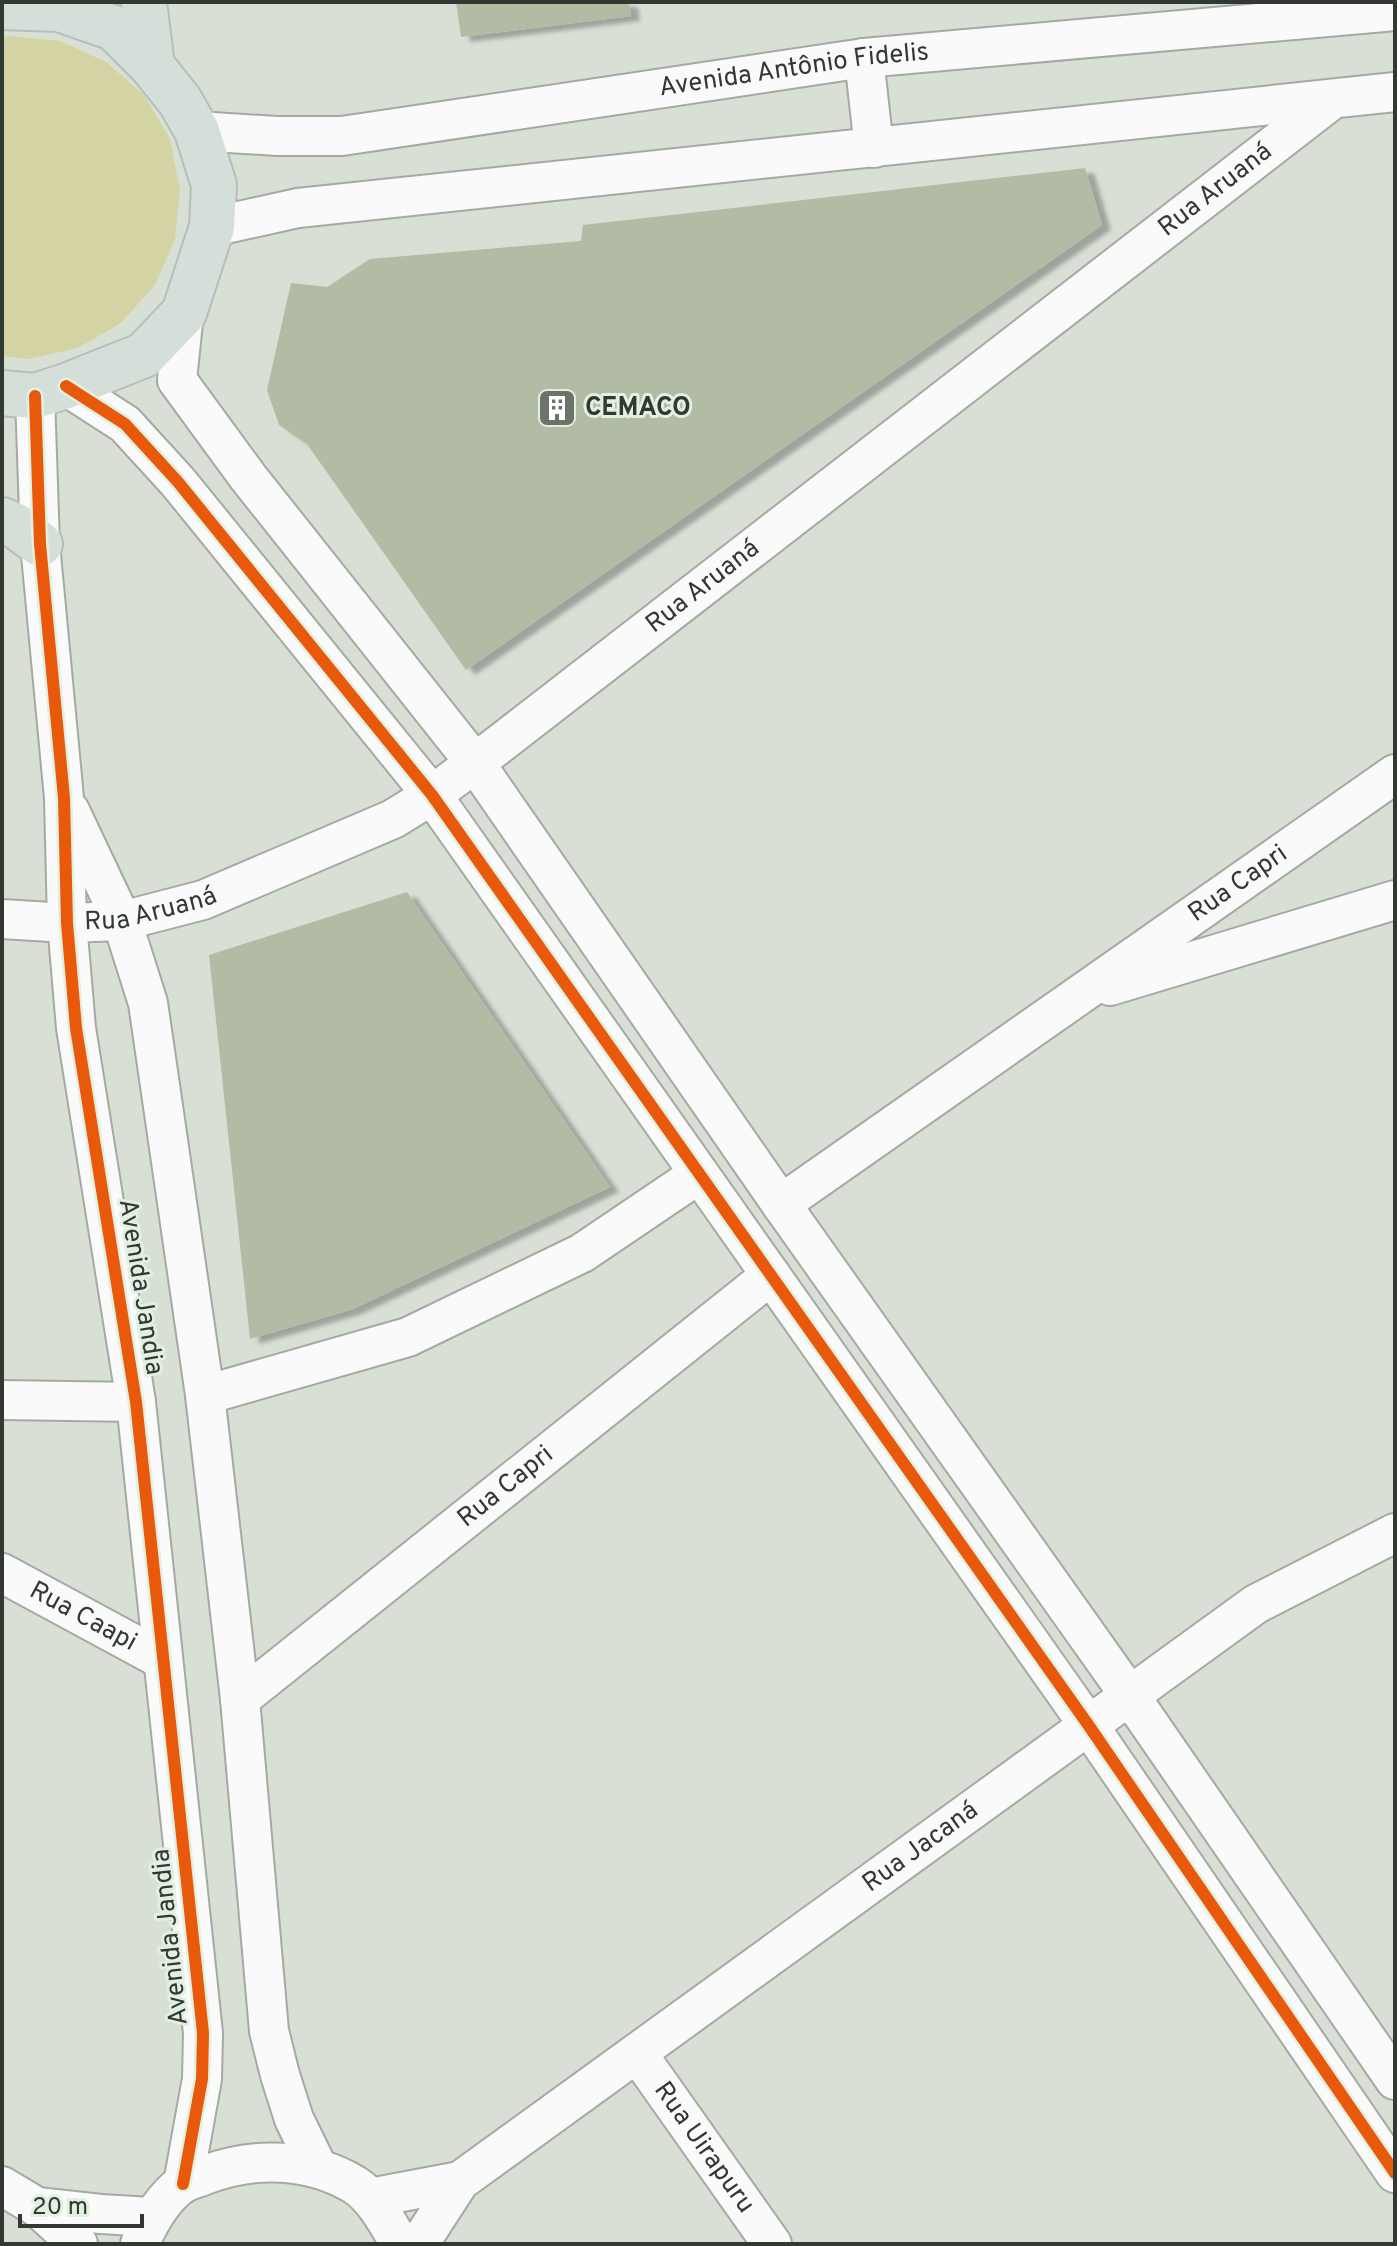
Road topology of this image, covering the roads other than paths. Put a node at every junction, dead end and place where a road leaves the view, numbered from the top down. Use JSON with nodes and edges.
{"nodes":[{"id":1,"x":144,"y":2,"type":"edge"},
{"id":2,"x":3,"y":5,"type":"edge"},
{"id":3,"x":1395,"y":11,"type":"edge"},
{"id":4,"x":864,"y":58,"type":"junction"},
{"id":5,"x":152,"y":66,"type":"junction"},
{"id":6,"x":1395,"y":92,"type":"edge"},
{"id":7,"x":1333,"y":99,"type":"junction"},
{"id":8,"x":197,"y":131,"type":"junction"},
{"id":9,"x":874,"y":148,"type":"junction"},
{"id":10,"x":212,"y":227,"type":"junction"},
{"id":11,"x":184,"y":313,"type":"junction"},
{"id":12,"x":23,"y":394,"type":"edge"},
{"id":13,"x":248,"y":477,"type":"junction"},
{"id":14,"x":207,"y":518,"type":"junction"},
{"id":15,"x":2,"y":520,"type":"edge"},
{"id":16,"x":40,"y":544,"type":"junction"},
{"id":17,"x":475,"y":763,"type":"junction"},
{"id":18,"x":1395,"y":774,"type":"edge"},
{"id":19,"x":432,"y":795,"type":"junction"},
{"id":20,"x":64,"y":798,"type":"junction"},
{"id":21,"x":1395,"y":900,"type":"edge"},
{"id":22,"x":2,"y":919,"type":"edge"},
{"id":23,"x":122,"y":921,"type":"junction"},
{"id":24,"x":67,"y":923,"type":"junction"},
{"id":25,"x":1080,"y":995,"type":"junction"},
{"id":26,"x":699,"y":1174,"type":"junction"},
{"id":27,"x":781,"y":1204,"type":"junction"},
{"id":28,"x":771,"y":1275,"type":"junction"},
{"id":29,"x":205,"y":1395,"type":"junction"},
{"id":30,"x":2,"y":1400,"type":"edge"},
{"id":31,"x":136,"y":1402,"type":"junction"},
{"id":32,"x":1395,"y":1533,"type":"edge"},
{"id":33,"x":2,"y":1573,"type":"edge"},
{"id":34,"x":163,"y":1660,"type":"junction"},
{"id":35,"x":1130,"y":1696,"type":"junction"},
{"id":36,"x":240,"y":1699,"type":"junction"},
{"id":37,"x":1089,"y":1726,"type":"junction"},
{"id":38,"x":637,"y":2053,"type":"junction"},
{"id":39,"x":1395,"y":2080,"type":"edge"},
{"id":40,"x":318,"y":2168,"type":"junction"},
{"id":41,"x":1395,"y":2173,"type":"edge"},
{"id":42,"x":460,"y":2181,"type":"junction"},
{"id":43,"x":183,"y":2184,"type":"junction"},
{"id":44,"x":2,"y":2186,"type":"edge"},
{"id":45,"x":370,"y":2198,"type":"junction"},
{"id":46,"x":37,"y":2207,"type":"junction"},
{"id":47,"x":145,"y":2230,"type":"edge"},
{"id":48,"x":78,"y":2244,"type":"edge"},
{"id":49,"x":400,"y":2244,"type":"edge"},
{"id":50,"x":419,"y":2244,"type":"edge"},
{"id":51,"x":772,"y":2244,"type":"edge"}],
"edges":[{"from":1,"to":5,"type":"main road"},
{"from":2,"to":5,"type":"main road"},
{"from":3,"to":4,"type":"street","name":"Avenida Antônio Fidelis"},
{"from":4,"to":8,"type":"street","name":"Avenida Antônio Fidelis"},
{"from":4,"to":9,"type":"street"},
{"from":5,"to":8,"type":"main road"},
{"from":6,"to":7,"type":"street"},
{"from":7,"to":9,"type":"street"},
{"from":7,"to":17,"type":"street","name":"Rua Aruaná"},
{"from":8,"to":10,"type":"main road"},
{"from":9,"to":10,"type":"street"},
{"from":10,"to":11,"type":"main road"},
{"from":11,"to":12,"type":"main road"},
{"from":11,"to":13,"type":"street"},
{"from":12,"to":14,"type":"street"},
{"from":12,"to":16,"type":"street","name":"Avenida Jandia"},
{"from":13,"to":14,"type":"street"},
{"from":13,"to":17,"type":"street"},
{"from":14,"to":19,"type":"street"},
{"from":15,"to":16,"type":"main road"},
{"from":16,"to":20,"type":"street","name":"Avenida Jandia"},
{"from":17,"to":19,"type":"street","name":"Rua Aruaná"},
{"from":17,"to":27,"type":"street"},
{"from":18,"to":25,"type":"street","name":"Rua Capri"},
{"from":19,"to":23,"type":"street","name":"Rua Aruaná"},
{"from":19,"to":26,"type":"street"},
{"from":20,"to":23,"type":"street","name":"Avenida Jandia"},
{"from":20,"to":24,"type":"street","name":"Avenida Jandia"},
{"from":21,"to":25,"type":"street","name":"Rua Capri"},
{"from":22,"to":24,"type":"street","name":"Rua Aruaná"},
{"from":23,"to":24,"type":"street","name":"Rua Aruaná"},
{"from":23,"to":29,"type":"street","name":"Avenida Jandia"},
{"from":24,"to":31,"type":"street","name":"Avenida Jandia"},
{"from":25,"to":27,"type":"street","name":"Rua Capri"},
{"from":26,"to":28,"type":"street"},
{"from":26,"to":29,"type":"street"},
{"from":27,"to":35,"type":"street"},
{"from":28,"to":36,"type":"street","name":"Rua Capri"},
{"from":28,"to":37,"type":"street"},
{"from":29,"to":36,"type":"street","name":"Avenida Jandia"},
{"from":30,"to":31,"type":"street"},
{"from":31,"to":34,"type":"street","name":"Avenida Jandia"},
{"from":32,"to":35,"type":"street","name":"Rua Jacaná"},
{"from":33,"to":34,"type":"street","name":"Rua Caapi"},
{"from":34,"to":43,"type":"street","name":"Avenida Jandia"},
{"from":35,"to":37,"type":"street","name":"Rua Jacaná"},
{"from":35,"to":39,"type":"street"},
{"from":36,"to":40,"type":"street","name":"Avenida Jandia"},
{"from":37,"to":38,"type":"street","name":"Rua Jacaná"},
{"from":37,"to":41,"type":"street"},
{"from":38,"to":42,"type":"street","name":"Rua Jacaná"},
{"from":38,"to":51,"type":"street","name":"Rua Uirapuru"},
{"from":40,"to":43,"type":"street"},
{"from":40,"to":45,"type":"street"},
{"from":42,"to":45,"type":"street","name":"Rua Jacaná"},
{"from":42,"to":50,"type":"street","name":"Rua Jacaná"},
{"from":43,"to":47,"type":"street"},
{"from":44,"to":46,"type":"street"},
{"from":45,"to":49,"type":"street"},
{"from":46,"to":47,"type":"street"},
{"from":46,"to":48,"type":"street"}]}
